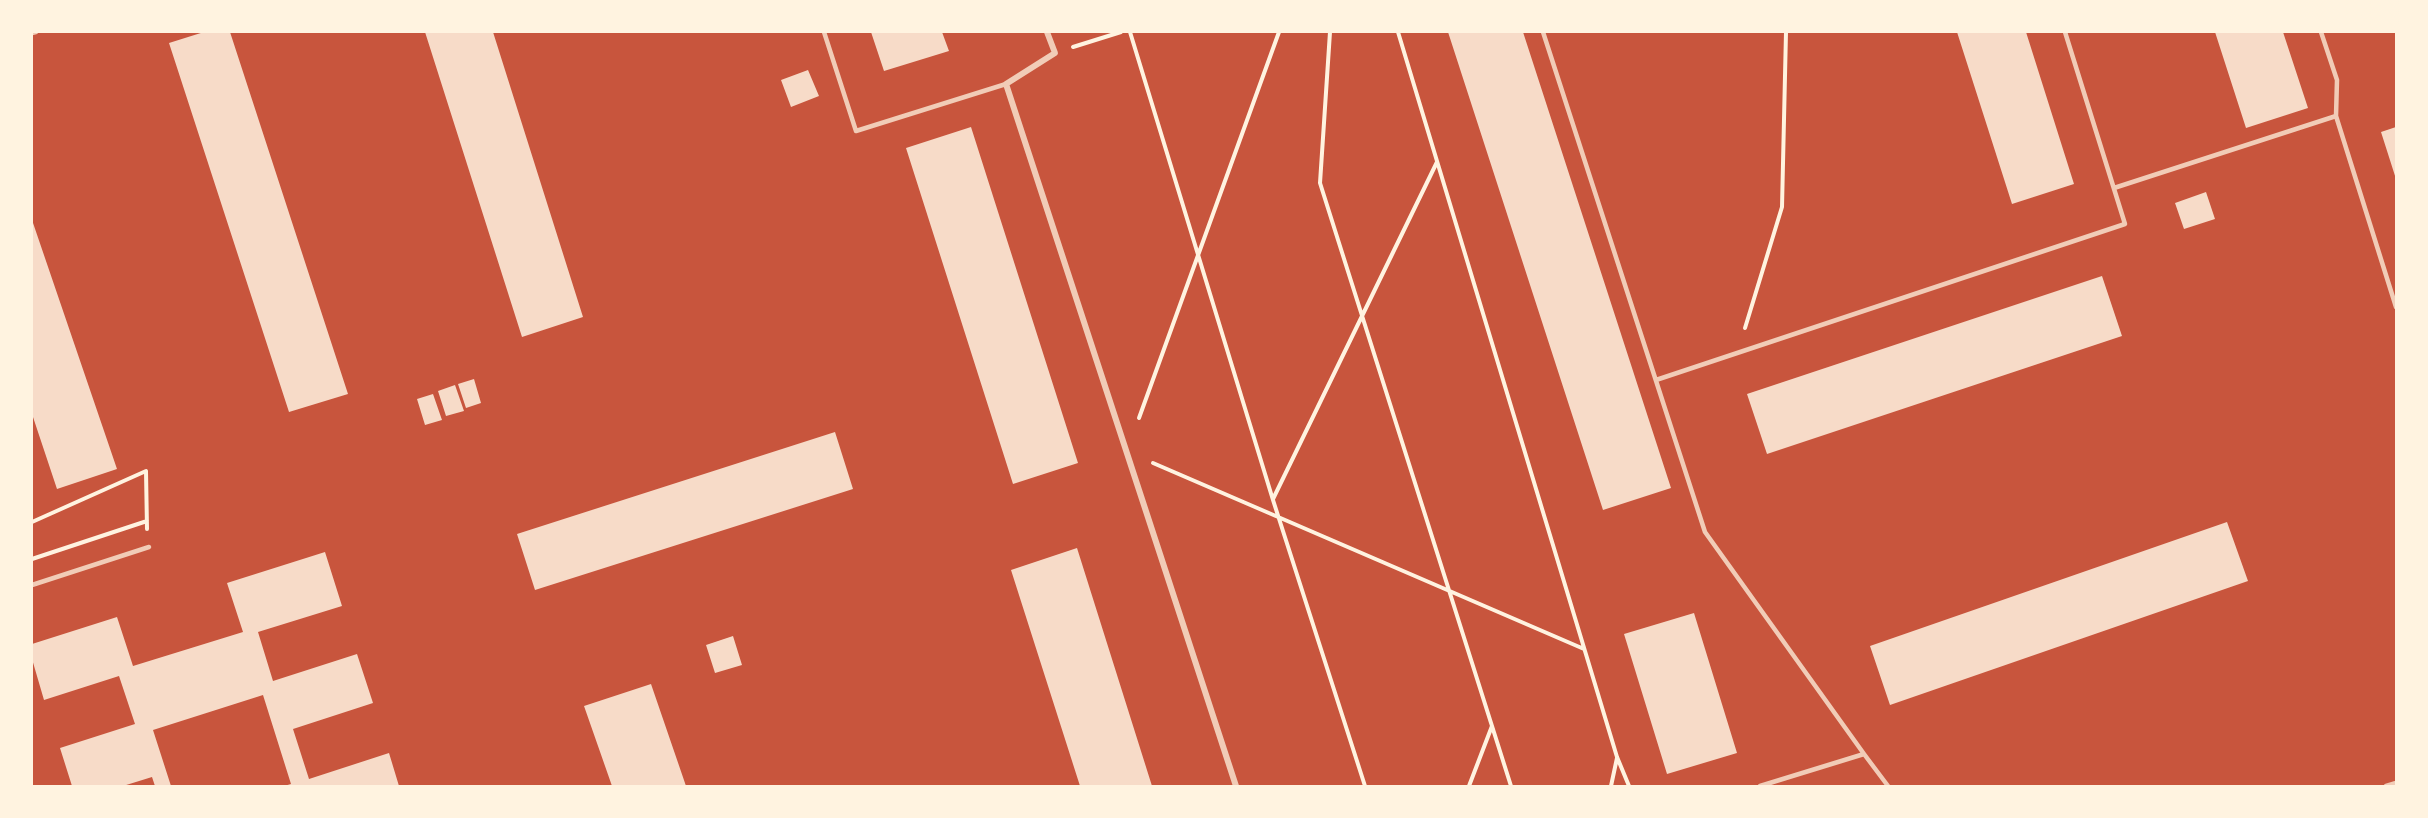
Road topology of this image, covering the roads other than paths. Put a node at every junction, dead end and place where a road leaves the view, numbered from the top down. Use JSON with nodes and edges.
{"nodes":[{"id":1,"x":824,"y":32,"type":"edge"},
{"id":2,"x":1047,"y":32,"type":"edge"},
{"id":3,"x":1543,"y":32,"type":"edge"},
{"id":4,"x":2065,"y":32,"type":"edge"},
{"id":5,"x":2321,"y":32,"type":"edge"},
{"id":6,"x":1005,"y":84,"type":"junction"},
{"id":7,"x":2336,"y":116,"type":"junction"},
{"id":8,"x":2114,"y":188,"type":"junction"},
{"id":9,"x":2397,"y":307,"type":"edge"},
{"id":10,"x":1656,"y":380,"type":"junction"},
{"id":11,"x":149,"y":547,"type":"road end"},
{"id":12,"x":32,"y":585,"type":"edge"},
{"id":13,"x":1864,"y":754,"type":"junction"},
{"id":14,"x":2397,"y":783,"type":"edge"},
{"id":15,"x":1236,"y":786,"type":"edge"},
{"id":16,"x":1760,"y":786,"type":"edge"},
{"id":17,"x":1888,"y":786,"type":"edge"},
{"id":18,"x":2386,"y":786,"type":"edge"}],
"edges":[{"from":1,"to":6,"type":"lane"},
{"from":2,"to":6,"type":"street"},
{"from":3,"to":10,"type":"lane"},
{"from":4,"to":8,"type":"lane"},
{"from":5,"to":7,"type":"lane"},
{"from":6,"to":15,"type":"street"},
{"from":7,"to":8,"type":"lane"},
{"from":7,"to":9,"type":"lane"},
{"from":8,"to":10,"type":"lane"},
{"from":10,"to":13,"type":"lane"},
{"from":11,"to":12,"type":"lane"},
{"from":13,"to":16,"type":"lane"},
{"from":13,"to":17,"type":"lane"},
{"from":14,"to":18,"type":"lane"}]}
